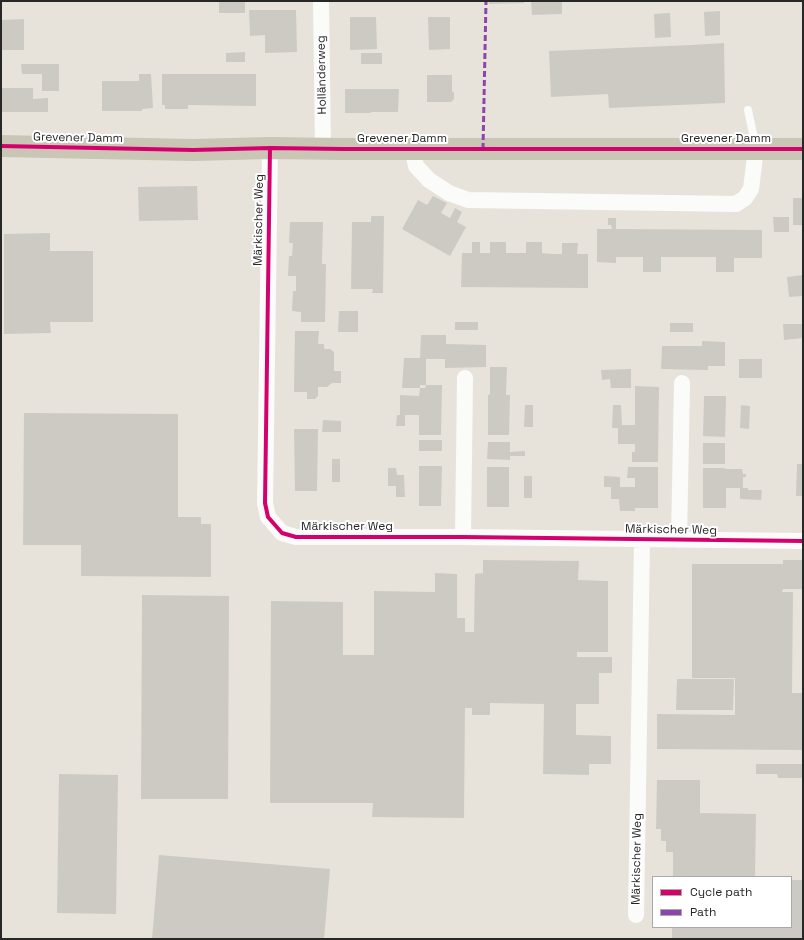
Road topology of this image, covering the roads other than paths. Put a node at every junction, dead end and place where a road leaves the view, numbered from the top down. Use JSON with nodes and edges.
{"nodes":[{"id":1,"x":321,"y":1,"type":"edge"},
{"id":2,"x":748,"y":110,"type":"dead end"},
{"id":3,"x":1,"y":146,"type":"edge"},
{"id":4,"x":270,"y":148,"type":"junction"},
{"id":5,"x":322,"y":148,"type":"junction"},
{"id":6,"x":412,"y":148,"type":"junction"},
{"id":7,"x":756,"y":149,"type":"junction"},
{"id":8,"x":803,"y":149,"type":"edge"},
{"id":9,"x":465,"y":378,"type":"dead end"},
{"id":10,"x":682,"y":383,"type":"dead end"},
{"id":11,"x":463,"y":537,"type":"junction"},
{"id":12,"x":642,"y":540,"type":"junction"},
{"id":13,"x":679,"y":540,"type":"junction"},
{"id":14,"x":803,"y":541,"type":"edge"},
{"id":15,"x":636,"y":915,"type":"dead end"}],
"edges":[{"from":1,"to":5,"type":"street","name":"Holländerweg"},
{"from":2,"to":7,"type":"lane"},
{"from":3,"to":4,"type":"main road","name":"Grevener Damm"},
{"from":4,"to":5,"type":"main road","name":"Grevener Damm"},
{"from":4,"to":11,"type":"street","name":"Märkischer Weg"},
{"from":5,"to":6,"type":"main road","name":"Grevener Damm"},
{"from":6,"to":7,"type":"main road","name":"Grevener Damm"},
{"from":6,"to":7,"type":"street","name":"Grevener Damm"},
{"from":7,"to":8,"type":"main road","name":"Grevener Damm"},
{"from":9,"to":11,"type":"street"},
{"from":10,"to":13,"type":"street","name":"Märkischer Weg"},
{"from":11,"to":12,"type":"street","name":"Märkischer Weg"},
{"from":12,"to":13,"type":"street","name":"Märkischer Weg"},
{"from":12,"to":15,"type":"street","name":"Märkischer Weg"},
{"from":13,"to":14,"type":"street","name":"Märkischer Weg"}]}
